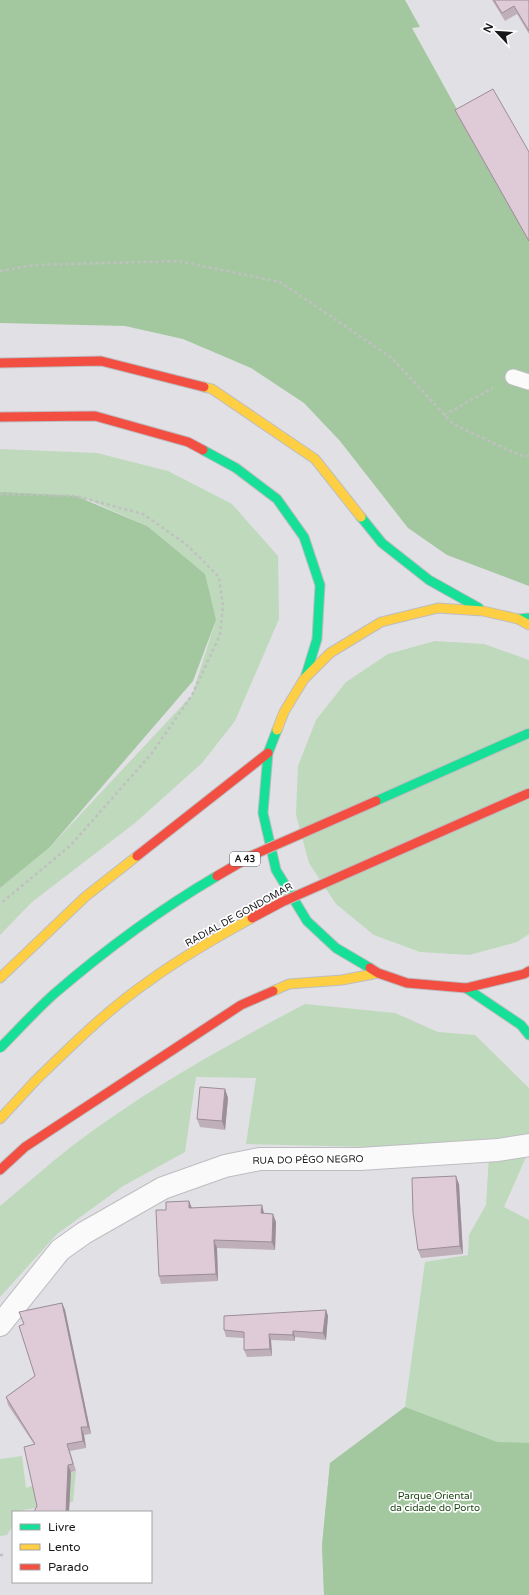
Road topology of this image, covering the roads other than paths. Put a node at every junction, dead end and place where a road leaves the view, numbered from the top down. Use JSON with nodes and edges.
{"nodes":[{"id":1,"x":0,"y":363,"type":"edge"},
{"id":2,"x":513,"y":377,"type":"road end"},
{"id":3,"x":529,"y":382,"type":"edge"},
{"id":4,"x":0,"y":418,"type":"edge"},
{"id":5,"x":484,"y":610,"type":"junction"},
{"id":6,"x":529,"y":618,"type":"edge"},
{"id":7,"x":518,"y":619,"type":"junction"},
{"id":8,"x":529,"y":625,"type":"edge"},
{"id":9,"x":304,"y":679,"type":"junction"},
{"id":10,"x":529,"y":733,"type":"edge"},
{"id":11,"x":268,"y":753,"type":"junction"},
{"id":12,"x":529,"y":793,"type":"edge"},
{"id":13,"x":529,"y":971,"type":"edge"},
{"id":14,"x":378,"y":972,"type":"junction"},
{"id":15,"x":0,"y":978,"type":"edge"},
{"id":16,"x":466,"y":988,"type":"junction"},
{"id":17,"x":529,"y":1035,"type":"edge"},
{"id":18,"x":0,"y":1048,"type":"edge"},
{"id":19,"x":0,"y":1119,"type":"edge"},
{"id":20,"x":529,"y":1145,"type":"edge"},
{"id":21,"x":0,"y":1170,"type":"edge"},
{"id":22,"x":0,"y":1325,"type":"edge"}],
"edges":[{"from":1,"to":5,"type":"main road"},
{"from":2,"to":3,"type":"lane"},
{"from":4,"to":9,"type":"main road"},
{"from":5,"to":7,"type":"main road"},
{"from":5,"to":9,"type":"main road"},
{"from":6,"to":7,"type":"main road"},
{"from":7,"to":8,"type":"main road"},
{"from":9,"to":11,"type":"main road"},
{"from":10,"to":18,"type":"main road","number":"A 43","bridge":true},
{"from":11,"to":14,"type":"main road"},
{"from":11,"to":15,"type":"main road"},
{"from":12,"to":19,"type":"main road","name":"RADIAL DE GONDOMAR","bridge":true},
{"from":13,"to":16,"type":"main road"},
{"from":14,"to":16,"type":"main road"},
{"from":14,"to":21,"type":"main road"},
{"from":16,"to":17,"type":"main road"},
{"from":20,"to":22,"type":"street","name":"RUA DO PÊGO NEGRO"}]}
